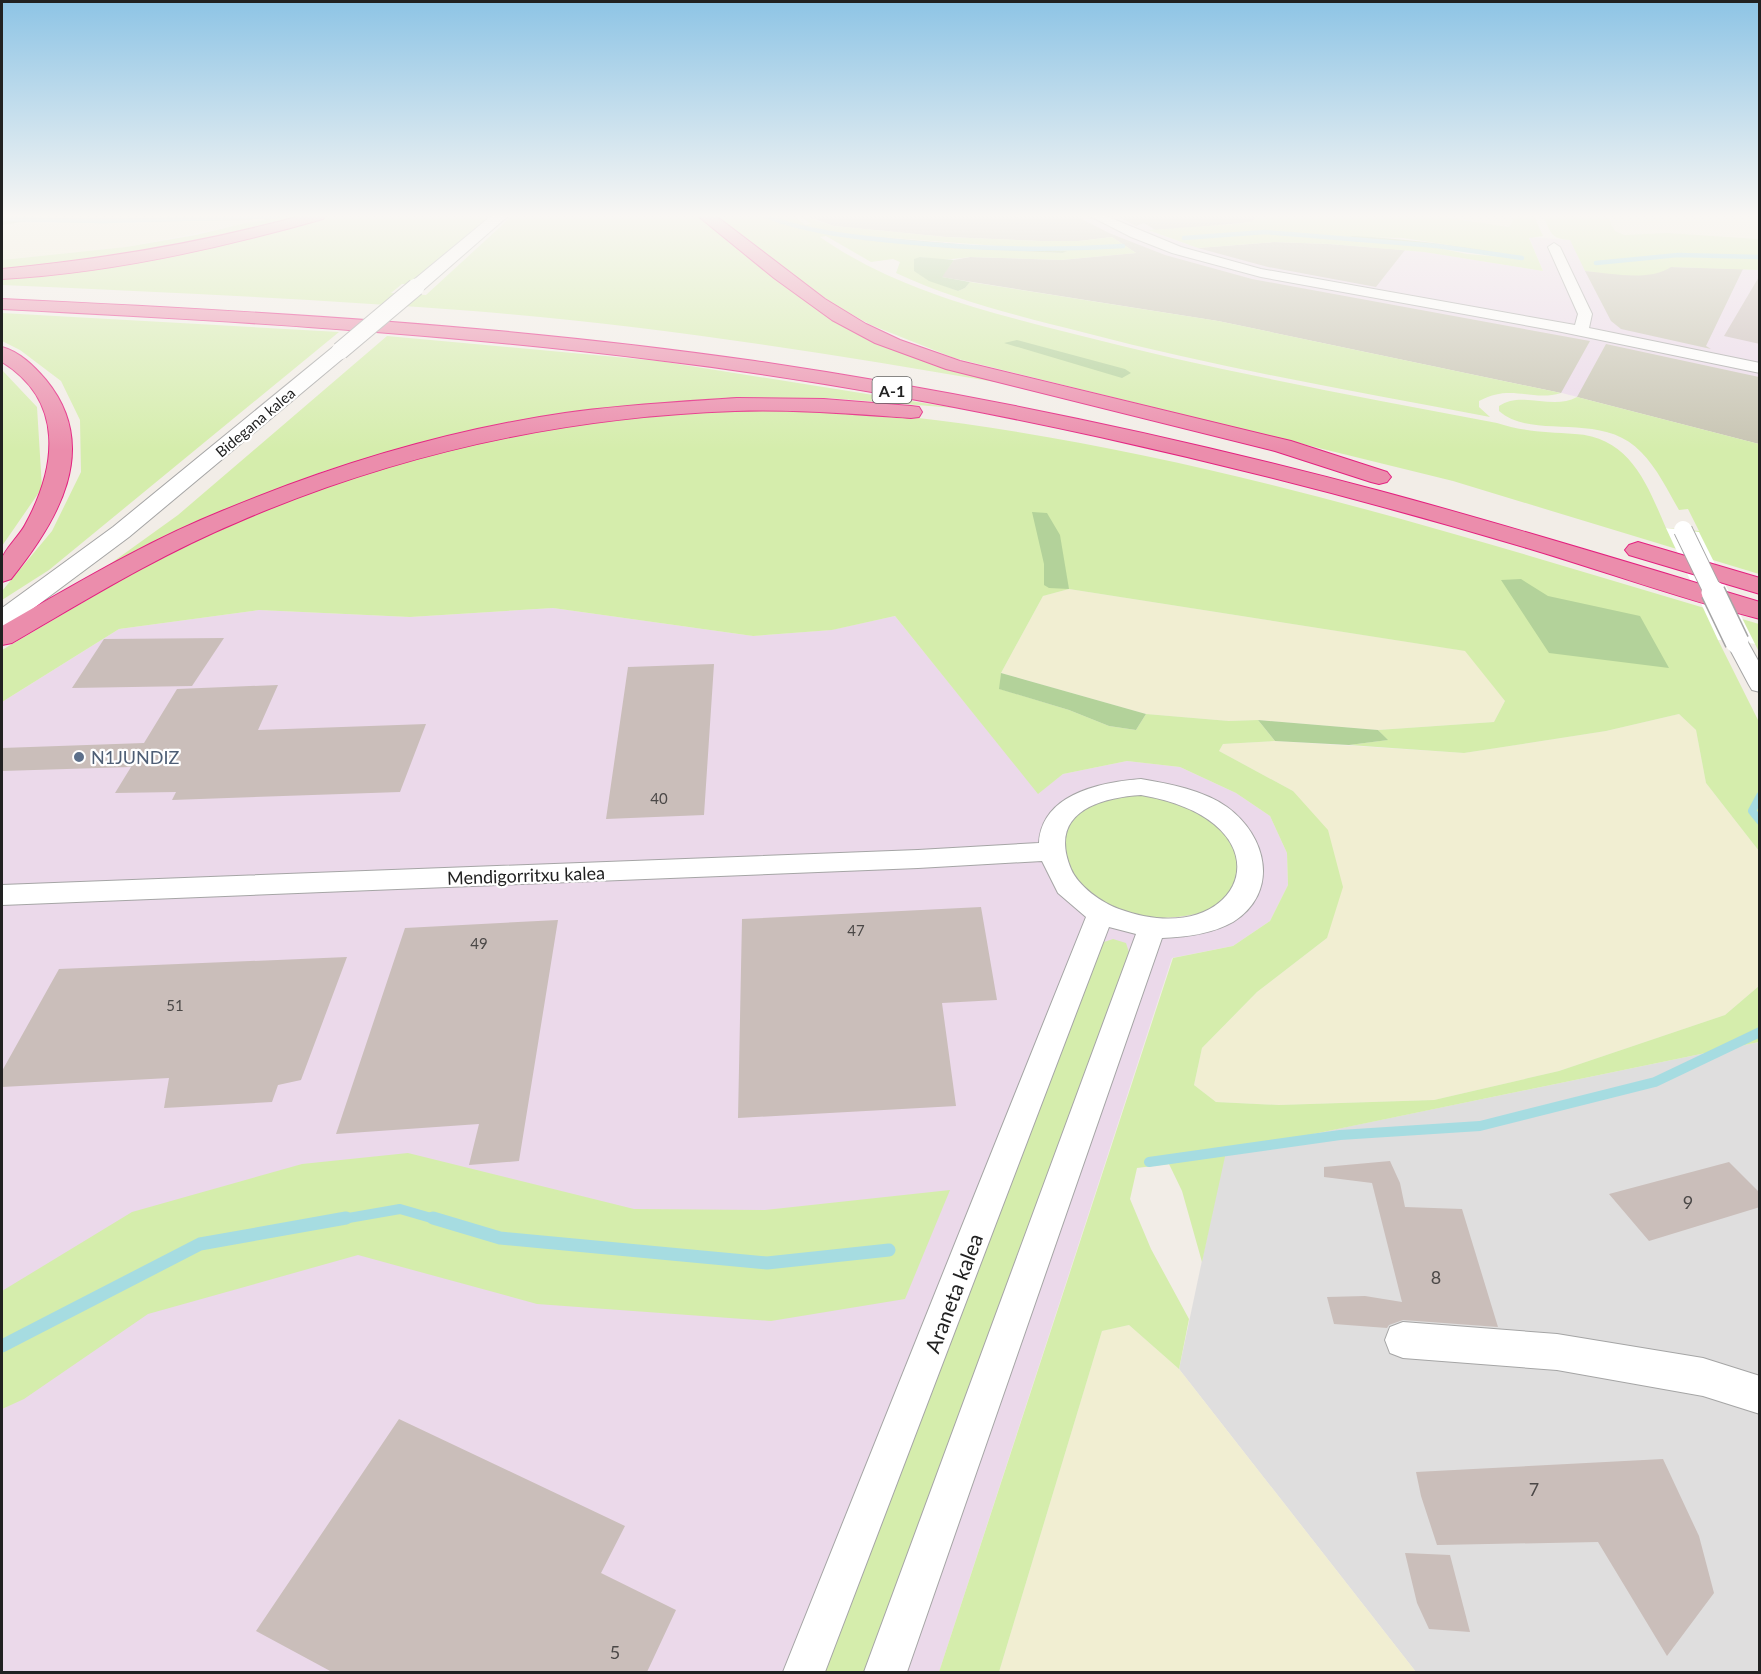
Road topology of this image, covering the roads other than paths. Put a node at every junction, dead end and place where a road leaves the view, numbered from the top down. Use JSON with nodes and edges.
{"nodes":[{"id":1,"x":86,"y":294,"type":"edge"},
{"id":2,"x":408,"y":294,"type":"edge"},
{"id":3,"x":808,"y":294,"type":"edge"},
{"id":4,"x":1375,"y":294,"type":"edge"},
{"id":5,"x":1576,"y":294,"type":"edge"},
{"id":6,"x":2,"y":304,"type":"edge"},
{"id":7,"x":1581,"y":331,"type":"junction"},
{"id":8,"x":2,"y":353,"type":"edge"},
{"id":9,"x":1760,"y":368,"type":"edge"},
{"id":10,"x":1311,"y":480,"type":"junction"},
{"id":11,"x":1683,"y":530,"type":"dead end"},
{"id":12,"x":1623,"y":545,"type":"dead end"},
{"id":13,"x":2,"y":574,"type":"edge"},
{"id":14,"x":1760,"y":586,"type":"edge"},
{"id":15,"x":1760,"y":611,"type":"edge"},
{"id":16,"x":2,"y":620,"type":"edge"},
{"id":17,"x":2,"y":637,"type":"edge"},
{"id":18,"x":1760,"y":685,"type":"edge"},
{"id":19,"x":1050,"y":851,"type":"junction"},
{"id":20,"x":2,"y":895,"type":"edge"},
{"id":21,"x":1101,"y":913,"type":"junction"},
{"id":22,"x":1152,"y":927,"type":"junction"},
{"id":23,"x":1403,"y":1340,"type":"dead end"},
{"id":24,"x":1760,"y":1395,"type":"edge"},
{"id":25,"x":804,"y":1672,"type":"edge"},
{"id":26,"x":886,"y":1672,"type":"edge"}],
"edges":[{"from":1,"to":3,"type":"highway","number":"A-1"},
{"from":2,"to":16,"type":"street","name":"Bidegana kalea","bridge":true},
{"from":4,"to":7,"type":"street"},
{"from":5,"to":7,"type":"street"},
{"from":6,"to":10,"type":"highway","number":"A-1"},
{"from":7,"to":9,"type":"street"},
{"from":8,"to":13,"type":"highway"},
{"from":10,"to":15,"type":"highway","number":"A-1"},
{"from":10,"to":17,"type":"highway"},
{"from":11,"to":18,"type":"street","bridge":true},
{"from":12,"to":14,"type":"highway"},
{"from":19,"to":20,"type":"street","name":"Mendigorritxu kalea"},
{"from":19,"to":21,"type":"street"},
{"from":19,"to":22,"type":"street"},
{"from":21,"to":22,"type":"street"},
{"from":21,"to":25,"type":"street","name":"Araneta kalea"},
{"from":22,"to":26,"type":"street"},
{"from":23,"to":24,"type":"street"}]}
